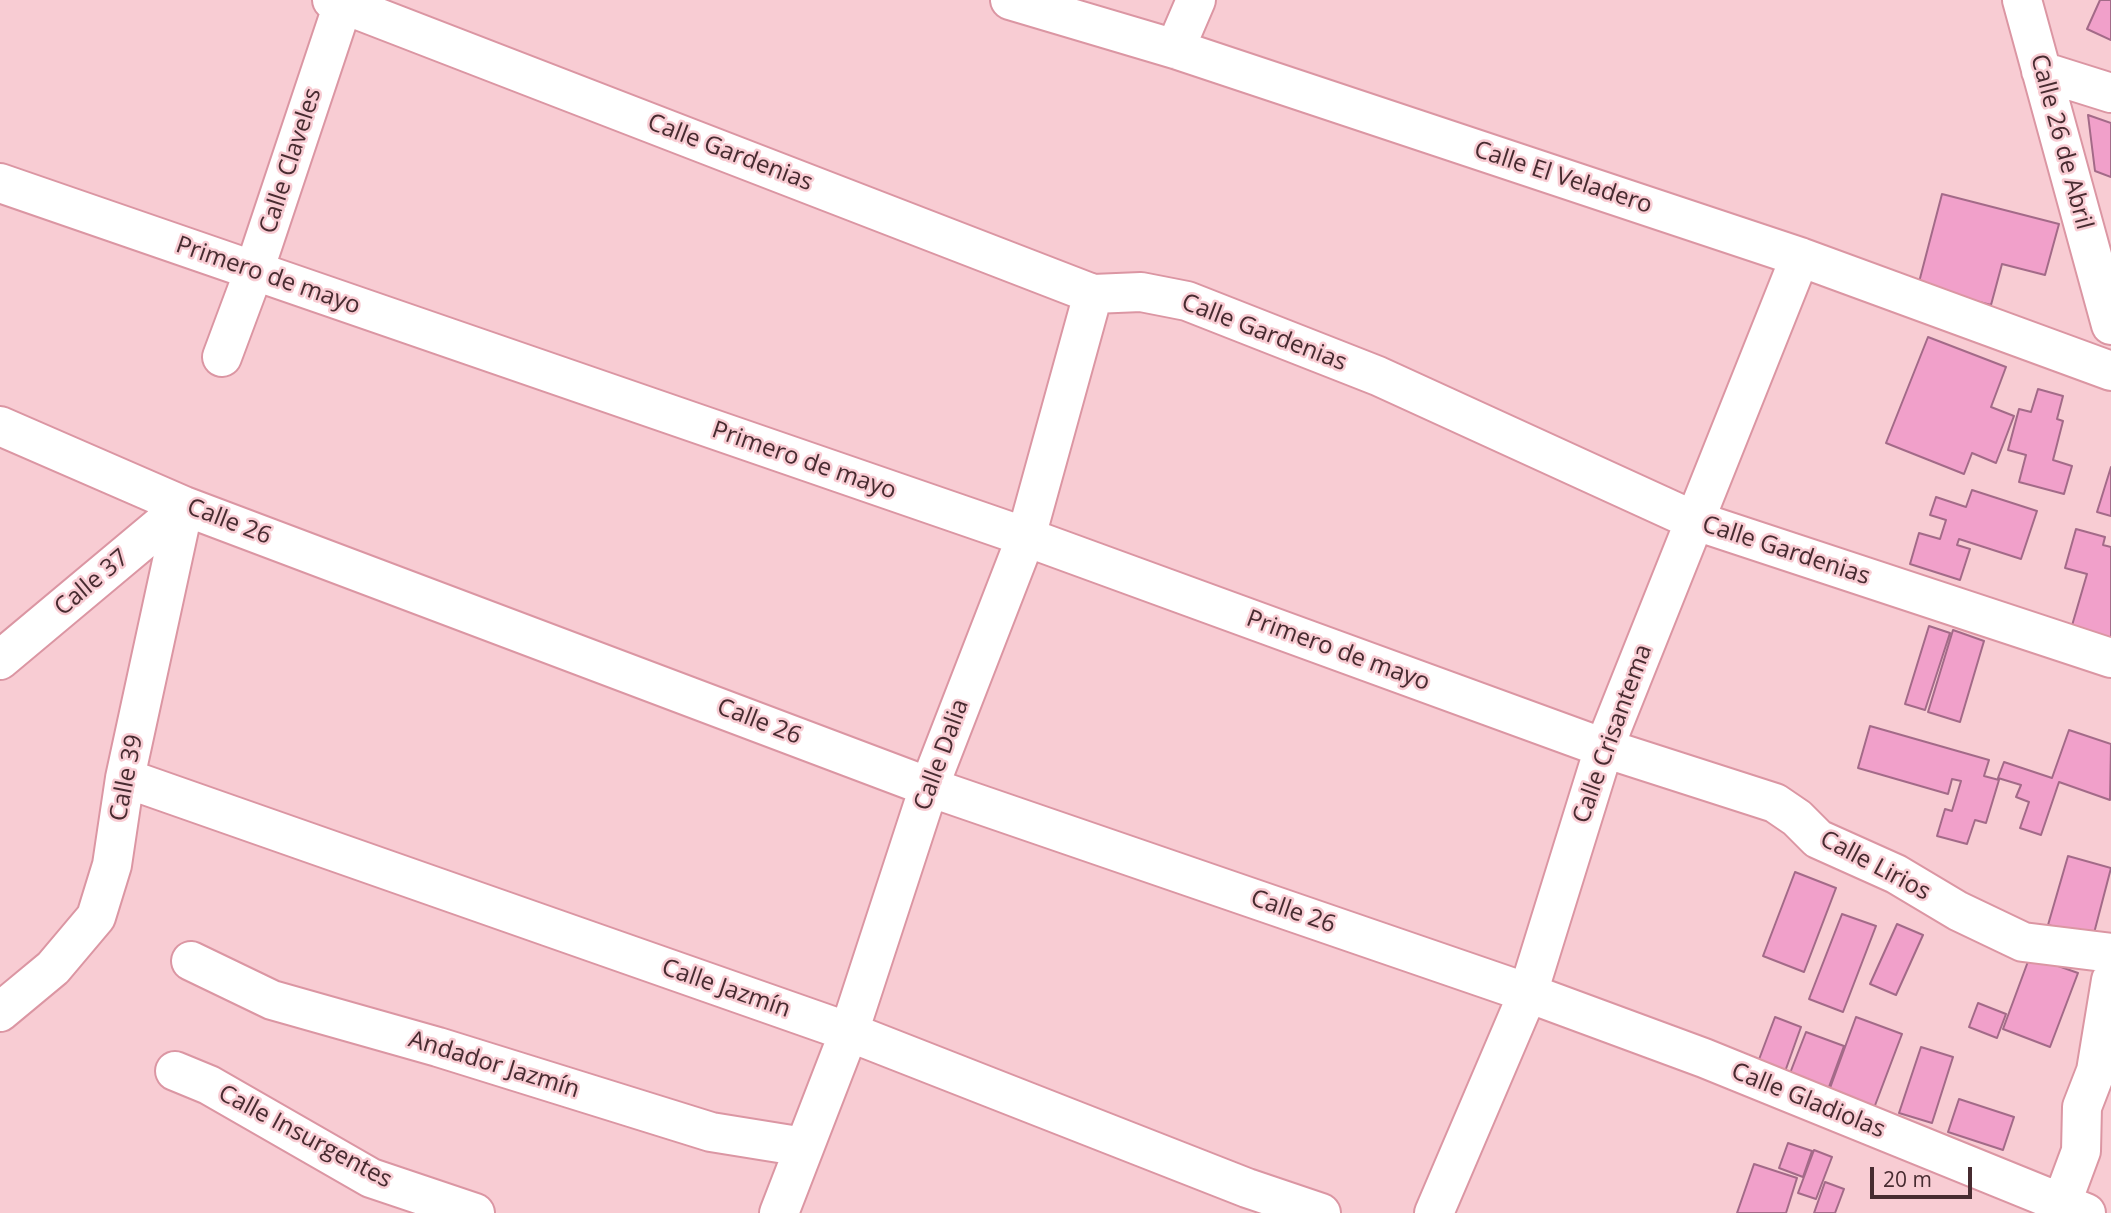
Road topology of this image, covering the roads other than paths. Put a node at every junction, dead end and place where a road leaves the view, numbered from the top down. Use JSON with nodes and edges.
{"nodes":[{"id":1,"x":1010,"y":0,"type":"edge"},
{"id":2,"x":1196,"y":0,"type":"edge"},
{"id":3,"x":2022,"y":0,"type":"edge"},
{"id":4,"x":338,"y":2,"type":"edge"},
{"id":5,"x":1175,"y":49,"type":"junction"},
{"id":6,"x":2041,"y":71,"type":"junction"},
{"id":7,"x":2111,"y":93,"type":"edge"},
{"id":8,"x":0,"y":183,"type":"edge"},
{"id":9,"x":1800,"y":257,"type":"junction"},
{"id":10,"x":254,"y":271,"type":"junction"},
{"id":11,"x":1093,"y":294,"type":"junction"},
{"id":12,"x":2111,"y":325,"type":"edge"},
{"id":13,"x":222,"y":357,"type":"dead end"},
{"id":14,"x":2111,"y":371,"type":"edge"},
{"id":15,"x":0,"y":426,"type":"edge"},
{"id":16,"x":184,"y":506,"type":"junction"},
{"id":17,"x":1693,"y":520,"type":"junction"},
{"id":18,"x":1026,"y":537,"type":"junction"},
{"id":19,"x":2111,"y":658,"type":"edge"},
{"id":20,"x":0,"y":660,"type":"edge"},
{"id":21,"x":1604,"y":748,"type":"junction"},
{"id":22,"x":125,"y":778,"type":"junction"},
{"id":23,"x":929,"y":787,"type":"junction"},
{"id":24,"x":2111,"y":953,"type":"edge"},
{"id":25,"x":191,"y":961,"type":"dead end"},
{"id":26,"x":2111,"y":980,"type":"edge"},
{"id":27,"x":1528,"y":993,"type":"junction"},
{"id":28,"x":0,"y":1012,"type":"edge"},
{"id":29,"x":849,"y":1032,"type":"junction"},
{"id":30,"x":176,"y":1070,"type":"dead end"},
{"id":31,"x":804,"y":1147,"type":"junction"},
{"id":32,"x":2069,"y":1210,"type":"edge"},
{"id":33,"x":475,"y":1213,"type":"edge"},
{"id":34,"x":779,"y":1213,"type":"edge"},
{"id":35,"x":1321,"y":1213,"type":"edge"},
{"id":36,"x":1434,"y":1213,"type":"edge"}],
"edges":[{"from":1,"to":5,"type":"street","name":"Calle El Veladero"},
{"from":2,"to":5,"type":"street"},
{"from":3,"to":6,"type":"street","name":"Calle 26 de Abril"},
{"from":4,"to":10,"type":"street","name":"Calle Claveles"},
{"from":4,"to":11,"type":"street","name":"Calle Gardenias"},
{"from":5,"to":9,"type":"street","name":"Calle El Veladero"},
{"from":6,"to":7,"type":"street"},
{"from":6,"to":12,"type":"street","name":"Calle 26 de Abril"},
{"from":8,"to":10,"type":"street","name":"Primero de mayo"},
{"from":9,"to":14,"type":"street","name":"Calle El Veladero"},
{"from":9,"to":17,"type":"street","name":"Calle Crisantema"},
{"from":10,"to":13,"type":"street","name":"Calle Claveles"},
{"from":10,"to":18,"type":"street","name":"Primero de mayo"},
{"from":11,"to":17,"type":"street","name":"Calle Gardenias"},
{"from":11,"to":18,"type":"street","name":"Calle Dalia"},
{"from":15,"to":16,"type":"street","name":"Calle 26"},
{"from":16,"to":20,"type":"street","name":"Calle 37"},
{"from":16,"to":22,"type":"street","name":"Calle 39"},
{"from":16,"to":23,"type":"street","name":"Calle 26"},
{"from":17,"to":19,"type":"street","name":"Calle Gardenias"},
{"from":17,"to":21,"type":"street","name":"Calle Crisantema"},
{"from":18,"to":21,"type":"street","name":"Primero de mayo"},
{"from":18,"to":23,"type":"street","name":"Calle Dalia"},
{"from":21,"to":24,"type":"street","name":"Calle Lirios"},
{"from":21,"to":27,"type":"street","name":"Calle Crisantema"},
{"from":22,"to":28,"type":"street","name":"Calle 39"},
{"from":22,"to":29,"type":"street","name":"Calle Jazmín"},
{"from":23,"to":27,"type":"street","name":"Calle 26"},
{"from":23,"to":29,"type":"street","name":"Calle Dalia"},
{"from":25,"to":31,"type":"street","name":"Andador Jazmín"},
{"from":26,"to":32,"type":"street"},
{"from":27,"to":32,"type":"street","name":"Calle Gladiolas"},
{"from":27,"to":36,"type":"street","name":"Calle Crisantema"},
{"from":29,"to":31,"type":"street","name":"Calle Dalia"},
{"from":29,"to":35,"type":"street","name":"Calle Jazmín"},
{"from":30,"to":33,"type":"street","name":"Calle Insurgentes"},
{"from":31,"to":34,"type":"street","name":"Calle Dalia"}]}
